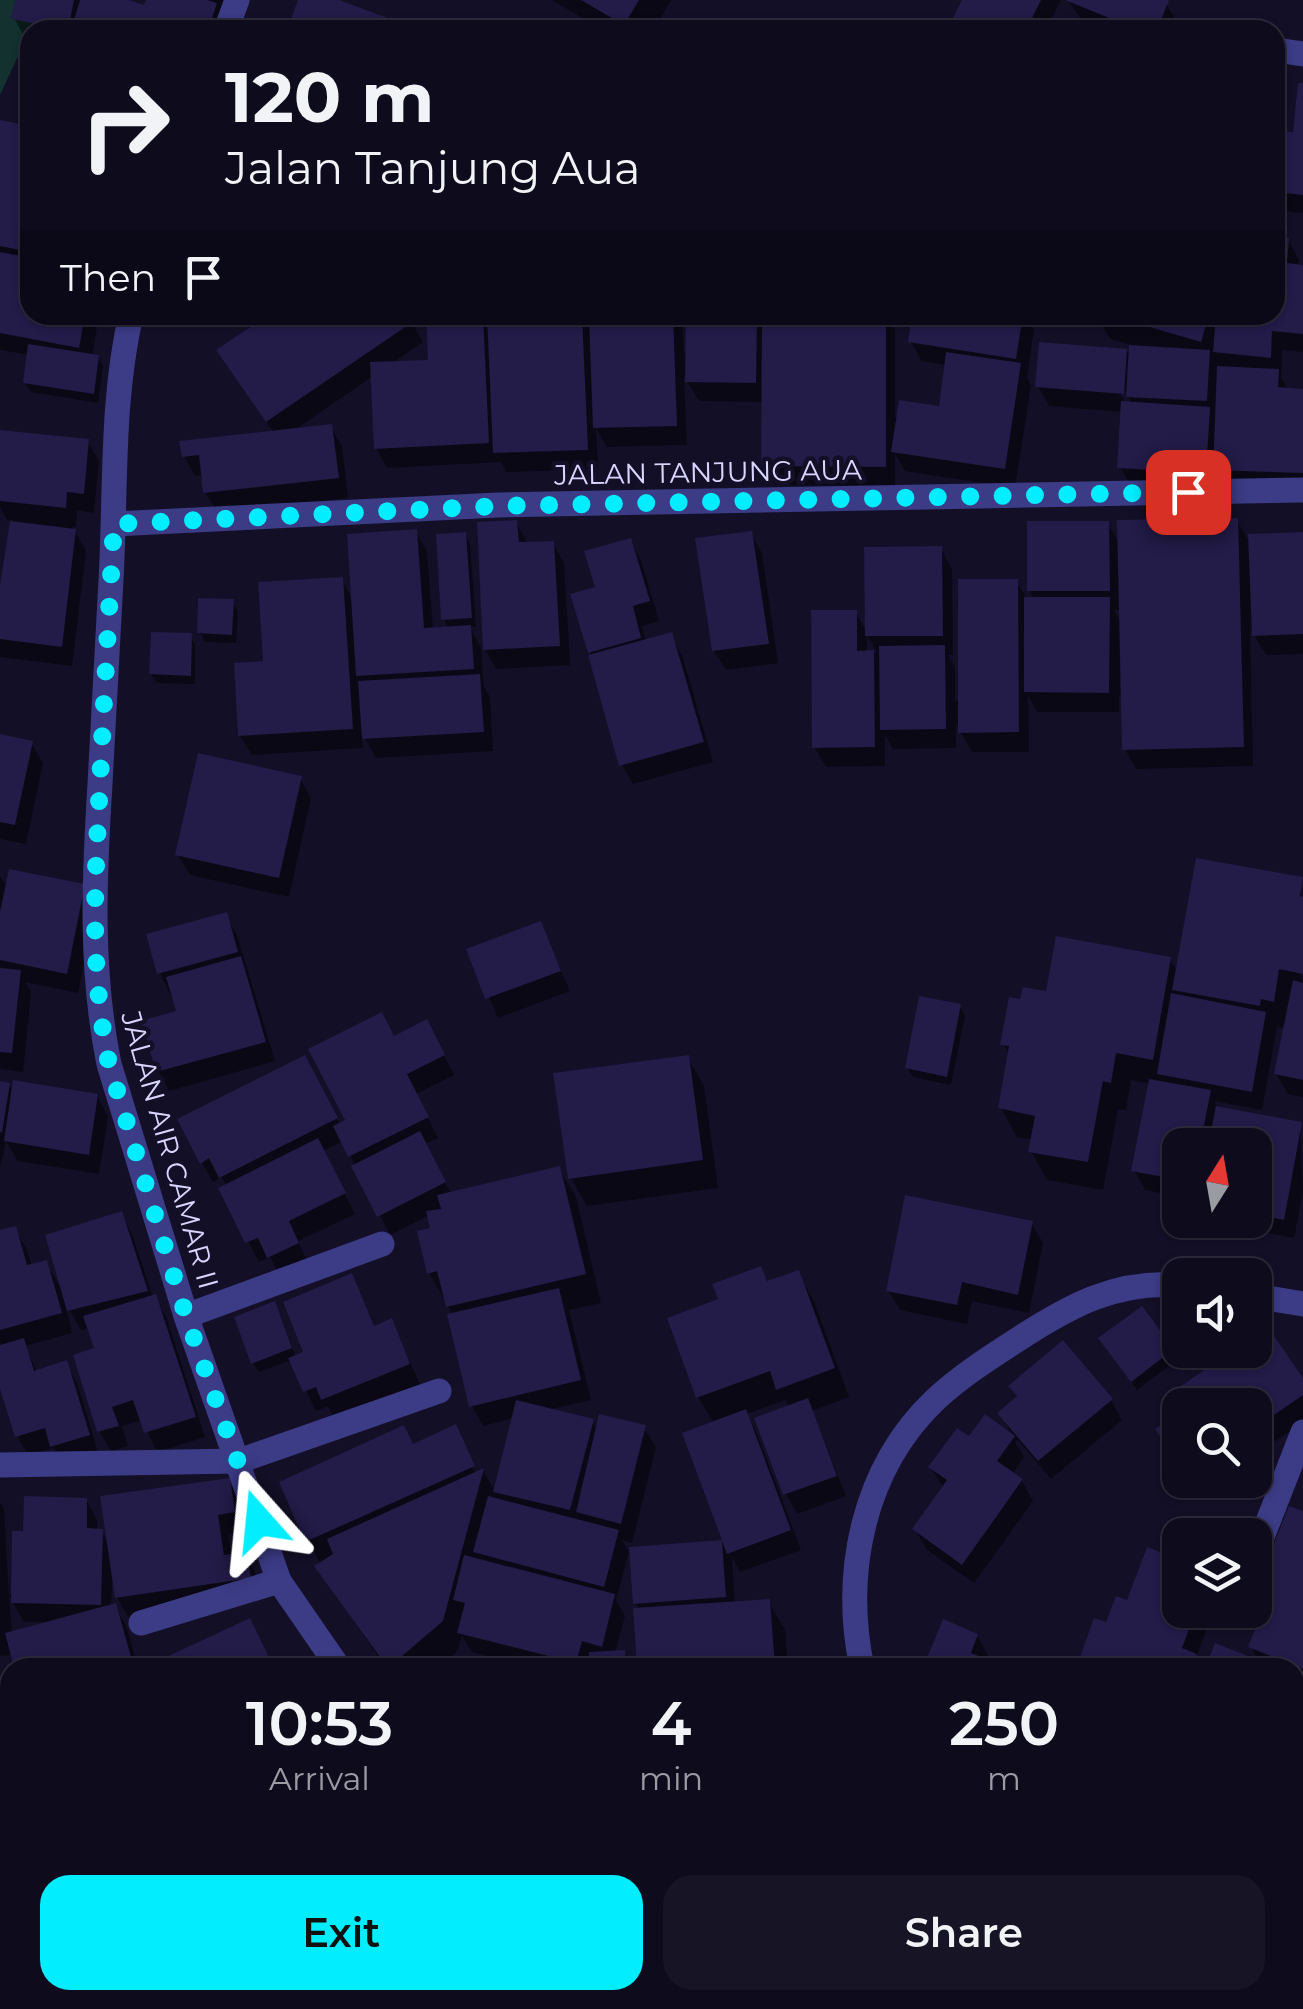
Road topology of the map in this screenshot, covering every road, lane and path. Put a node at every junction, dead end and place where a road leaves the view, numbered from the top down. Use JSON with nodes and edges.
{"nodes":[{"id":1,"x":130,"y":325,"type":"edge"},
{"id":2,"x":1303,"y":490,"type":"edge"},
{"id":3,"x":114,"y":524,"type":"junction"},
{"id":4,"x":382,"y":1244,"type":"dead end"},
{"id":5,"x":1162,"y":1285,"type":"edge"},
{"id":6,"x":1272,"y":1299,"type":"edge"},
{"id":7,"x":1303,"y":1304,"type":"edge"},
{"id":8,"x":186,"y":1316,"type":"junction"},
{"id":9,"x":439,"y":1391,"type":"dead end"},
{"id":10,"x":1303,"y":1432,"type":"edge"},
{"id":11,"x":239,"y":1461,"type":"junction"},
{"id":12,"x":0,"y":1465,"type":"edge"},
{"id":13,"x":1269,"y":1518,"type":"edge"},
{"id":14,"x":279,"y":1582,"type":"junction"},
{"id":15,"x":140,"y":1624,"type":"dead end"},
{"id":16,"x":332,"y":1658,"type":"edge"},
{"id":17,"x":860,"y":1658,"type":"edge"}],
"edges":[{"from":1,"to":3,"type":"street","name":"JALAN AIR CAMAR II"},
{"from":2,"to":3,"type":"street","name":"JALAN TANJUNG AUA"},
{"from":3,"to":8,"type":"street","name":"JALAN AIR CAMAR II"},
{"from":4,"to":8,"type":"street"},
{"from":5,"to":17,"type":"street"},
{"from":6,"to":7,"type":"street"},
{"from":8,"to":11,"type":"street","name":"JALAN AIR CAMAR II"},
{"from":9,"to":11,"type":"street"},
{"from":10,"to":13,"type":"street"},
{"from":11,"to":12,"type":"street"},
{"from":11,"to":14,"type":"street","name":"JALAN AIR CAMAR II"},
{"from":14,"to":15,"type":"street"},
{"from":14,"to":16,"type":"street","name":"JALAN AIR CAMAR II"}]}
